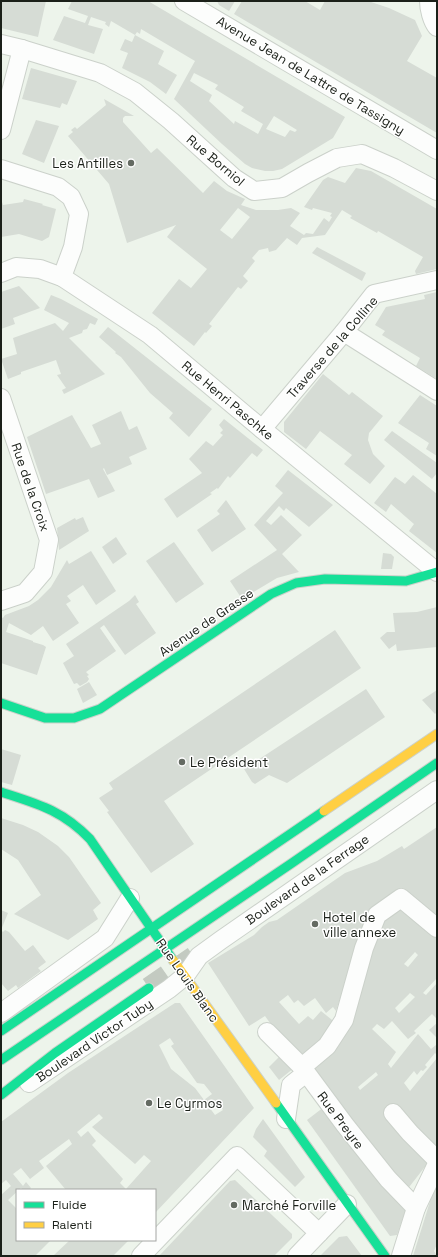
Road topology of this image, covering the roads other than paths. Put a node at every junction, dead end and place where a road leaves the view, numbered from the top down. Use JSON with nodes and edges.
{"nodes":[{"id":1,"x":184,"y":1,"type":"edge"},
{"id":2,"x":429,"y":1,"type":"edge"},
{"id":3,"x":437,"y":27,"type":"edge"},
{"id":4,"x":1,"y":44,"type":"edge"},
{"id":5,"x":22,"y":48,"type":"junction"},
{"id":6,"x":1,"y":130,"type":"edge"},
{"id":7,"x":437,"y":150,"type":"edge"},
{"id":8,"x":1,"y":169,"type":"edge"},
{"id":9,"x":437,"y":191,"type":"edge"},
{"id":10,"x":1,"y":273,"type":"edge"},
{"id":11,"x":62,"y":277,"type":"junction"},
{"id":12,"x":437,"y":280,"type":"edge"},
{"id":13,"x":344,"y":332,"type":"junction"},
{"id":14,"x":437,"y":391,"type":"edge"},
{"id":15,"x":1,"y":398,"type":"edge"},
{"id":16,"x":262,"y":429,"type":"junction"},
{"id":17,"x":437,"y":572,"type":"edge"},
{"id":18,"x":1,"y":601,"type":"edge"},
{"id":19,"x":1,"y":703,"type":"edge"},
{"id":20,"x":437,"y":734,"type":"edge"},
{"id":21,"x":437,"y":763,"type":"edge"},
{"id":22,"x":437,"y":790,"type":"edge"},
{"id":23,"x":1,"y":792,"type":"edge"},
{"id":24,"x":130,"y":898,"type":"junction"},
{"id":25,"x":151,"y":928,"type":"junction"},
{"id":26,"x":437,"y":928,"type":"edge"},
{"id":27,"x":165,"y":949,"type":"junction"},
{"id":28,"x":185,"y":976,"type":"junction"},
{"id":29,"x":149,"y":988,"type":"tunnel mouth"},
{"id":30,"x":1,"y":1013,"type":"edge"},
{"id":31,"x":1,"y":1031,"type":"edge"},
{"id":32,"x":267,"y":1032,"type":"dead end"},
{"id":33,"x":1,"y":1060,"type":"edge"},
{"id":34,"x":304,"y":1070,"type":"junction"},
{"id":35,"x":1,"y":1095,"type":"edge"},
{"id":36,"x":1,"y":1100,"type":"edge"},
{"id":37,"x":393,"y":1113,"type":"dead end"},
{"id":38,"x":286,"y":1119,"type":"junction"},
{"id":39,"x":437,"y":1160,"type":"edge"},
{"id":40,"x":437,"y":1164,"type":"edge"},
{"id":41,"x":347,"y":1204,"type":"junction"},
{"id":42,"x":416,"y":1208,"type":"junction"},
{"id":43,"x":319,"y":1233,"type":"junction"},
{"id":44,"x":156,"y":1240,"type":"edge"},
{"id":45,"x":155,"y":1241,"type":"edge"},
{"id":46,"x":298,"y":1255,"type":"edge"},
{"id":47,"x":141,"y":1256,"type":"edge"},
{"id":48,"x":385,"y":1256,"type":"edge"},
{"id":49,"x":401,"y":1256,"type":"edge"}],
"edges":[{"from":1,"to":7,"type":"street","name":"Avenue Jean de Lattre de Tassigny"},
{"from":2,"to":3,"type":"street"},
{"from":4,"to":5,"type":"street","name":"Rue Borniol"},
{"from":5,"to":6,"type":"street"},
{"from":5,"to":9,"type":"street","name":"Rue Borniol"},
{"from":8,"to":11,"type":"street"},
{"from":10,"to":11,"type":"street","name":"Rue Henri Paschke"},
{"from":11,"to":16,"type":"street","name":"Rue Henri Paschke"},
{"from":12,"to":13,"type":"street","name":"Traverse de la Colline"},
{"from":13,"to":14,"type":"street"},
{"from":13,"to":16,"type":"street","name":"Traverse de la Colline"},
{"from":15,"to":18,"type":"street","name":"Rue de la Croix"},
{"from":16,"to":17,"type":"street","name":"Rue Henri Paschke"},
{"from":17,"to":19,"type":"main road","name":"Avenue de Grasse"},
{"from":20,"to":25,"type":"main road"},
{"from":21,"to":27,"type":"main road"},
{"from":22,"to":28,"type":"street","name":"Boulevard de la Ferrage"},
{"from":23,"to":24,"type":"main road","name":"Rue Louis Blanc"},
{"from":24,"to":25,"type":"main road","name":"Rue Louis Blanc"},
{"from":24,"to":30,"type":"street"},
{"from":25,"to":27,"type":"main road","name":"Rue Louis Blanc"},
{"from":25,"to":31,"type":"main road"},
{"from":26,"to":34,"type":"street"},
{"from":27,"to":28,"type":"main road","name":"Rue Louis Blanc"},
{"from":27,"to":33,"type":"main road"},
{"from":28,"to":36,"type":"street","name":"Boulevard Victor Tuby"},
{"from":28,"to":38,"type":"main road","name":"Rue Louis Blanc"},
{"from":29,"to":35,"type":"main road"},
{"from":32,"to":34,"type":"street","name":"Rue Preyre"},
{"from":34,"to":38,"type":"street"},
{"from":34,"to":42,"type":"street","name":"Rue Preyre"},
{"from":37,"to":39,"type":"street"},
{"from":38,"to":41,"type":"main road","name":"Rue Louis Blanc"},
{"from":40,"to":42,"type":"street"},
{"from":41,"to":43,"type":"street"},
{"from":41,"to":48,"type":"main road","name":"Rue Louis Blanc"},
{"from":42,"to":49,"type":"street"},
{"from":43,"to":44,"type":"street"},
{"from":43,"to":46,"type":"street"},
{"from":45,"to":47,"type":"street"}]}
